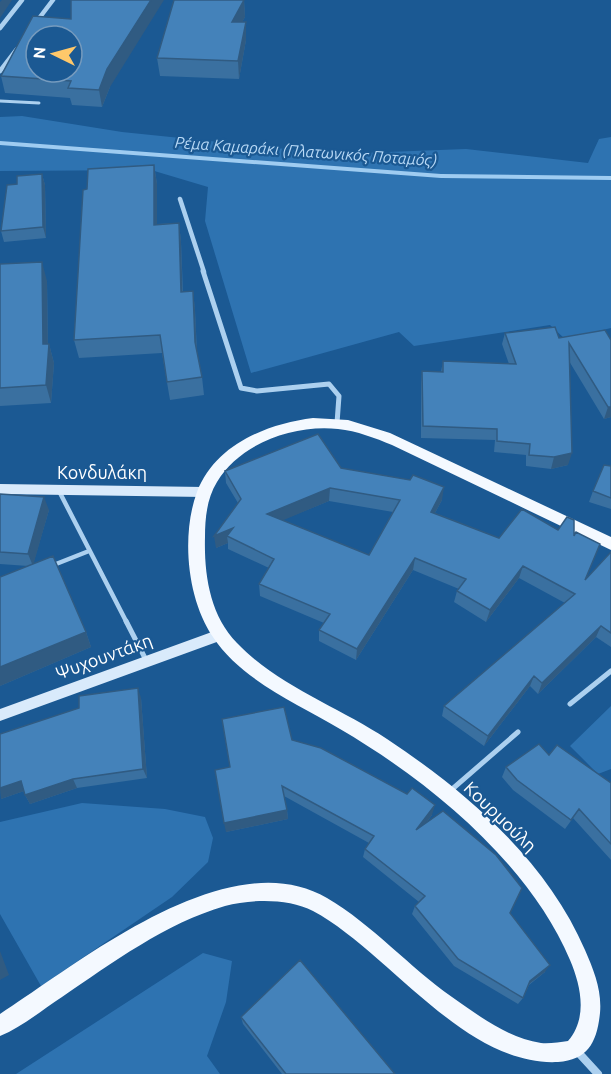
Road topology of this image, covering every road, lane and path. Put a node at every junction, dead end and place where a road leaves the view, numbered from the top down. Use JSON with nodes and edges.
{"nodes":[{"id":1,"x":22,"y":0,"type":"edge"},
{"id":2,"x":53,"y":0,"type":"edge"},
{"id":3,"x":35,"y":24,"type":"edge"},
{"id":4,"x":0,"y":28,"type":"edge"},
{"id":5,"x":20,"y":45,"type":"edge"},
{"id":6,"x":0,"y":71,"type":"edge"},
{"id":7,"x":0,"y":101,"type":"edge"},
{"id":8,"x":39,"y":103,"type":"dead end"},
{"id":9,"x":180,"y":199,"type":"dead end"},
{"id":10,"x":337,"y":423,"type":"junction"},
{"id":11,"x":0,"y":489,"type":"edge"},
{"id":12,"x":59,"y":491,"type":"junction"},
{"id":13,"x":204,"y":492,"type":"junction"},
{"id":14,"x":611,"y":544,"type":"edge"},
{"id":15,"x":89,"y":551,"type":"junction"},
{"id":16,"x":48,"y":567,"type":"edge"},
{"id":17,"x":220,"y":635,"type":"junction"},
{"id":18,"x":147,"y":662,"type":"junction"},
{"id":19,"x":611,"y":671,"type":"edge"},
{"id":20,"x":570,"y":704,"type":"dead end"},
{"id":21,"x":0,"y":715,"type":"edge"},
{"id":22,"x":518,"y":732,"type":"dead end"},
{"id":23,"x":446,"y":794,"type":"junction"},
{"id":24,"x":0,"y":1026,"type":"edge"},
{"id":25,"x":457,"y":1036,"type":"dead end"},
{"id":26,"x":576,"y":1050,"type":"junction"},
{"id":27,"x":533,"y":1070,"type":"dead end"},
{"id":28,"x":598,"y":1074,"type":"edge"}],
"edges":[{"from":1,"to":4,"type":"street"},
{"from":2,"to":3,"type":"street"},
{"from":5,"to":6,"type":"street"},
{"from":7,"to":8,"type":"lane"},
{"from":9,"to":10,"type":"street"},
{"from":10,"to":13,"type":"main road","name":"Κουρμούλη"},
{"from":10,"to":14,"type":"main road","name":"Κουρμούλη"},
{"from":11,"to":12,"type":"main road","name":"Κονδυλάκη"},
{"from":12,"to":13,"type":"main road","name":"Κονδυλάκη"},
{"from":12,"to":15,"type":"lane"},
{"from":13,"to":17,"type":"main road","name":"Κουρμούλη"},
{"from":15,"to":16,"type":"lane"},
{"from":15,"to":18,"type":"lane"},
{"from":17,"to":18,"type":"main road","name":"Ψυχουντάκη"},
{"from":17,"to":23,"type":"main road","name":"Κουρμούλη"},
{"from":18,"to":21,"type":"main road","name":"Ψυχουντάκη"},
{"from":19,"to":20,"type":"lane"},
{"from":22,"to":23,"type":"lane"},
{"from":23,"to":26,"type":"main road","name":"Κουρμούλη"},
{"from":24,"to":25,"type":"main road"},
{"from":26,"to":27,"type":"main road"},
{"from":26,"to":28,"type":"street"}]}
